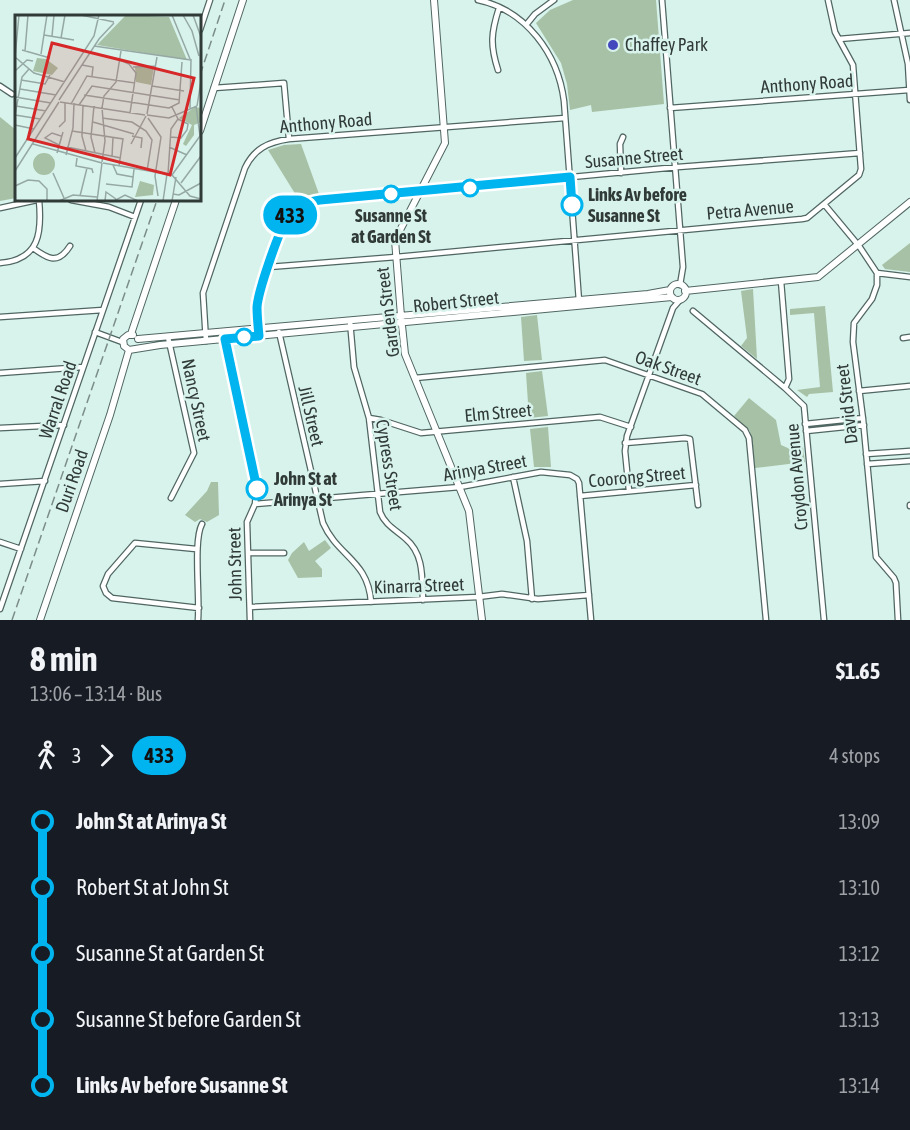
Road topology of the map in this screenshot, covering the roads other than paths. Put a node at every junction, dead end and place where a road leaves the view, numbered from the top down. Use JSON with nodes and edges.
{"nodes":[{"id":1,"x":210,"y":0,"type":"edge"},
{"id":2,"x":243,"y":0,"type":"edge"},
{"id":3,"x":434,"y":0,"type":"edge"},
{"id":4,"x":478,"y":0,"type":"edge"},
{"id":5,"x":554,"y":0,"type":"edge"},
{"id":6,"x":662,"y":0,"type":"edge"},
{"id":7,"x":828,"y":0,"type":"edge"},
{"id":8,"x":894,"y":0,"type":"edge"},
{"id":9,"x":499,"y":8,"type":"junction"},
{"id":10,"x":526,"y":25,"type":"junction"},
{"id":11,"x":201,"y":27,"type":"edge"},
{"id":12,"x":910,"y":33,"type":"edge"},
{"id":13,"x":900,"y":34,"type":"junction"},
{"id":14,"x":839,"y":39,"type":"junction"},
{"id":15,"x":498,"y":70,"type":"dead end"},
{"id":16,"x":0,"y":86,"type":"edge"},
{"id":17,"x":214,"y":88,"type":"junction"},
{"id":18,"x":909,"y":90,"type":"edge"},
{"id":19,"x":12,"y":94,"type":"dead end"},
{"id":20,"x":856,"y":94,"type":"junction"},
{"id":21,"x":910,"y":100,"type":"edge"},
{"id":22,"x":670,"y":108,"type":"junction"},
{"id":23,"x":565,"y":118,"type":"junction"},
{"id":24,"x":444,"y":127,"type":"junction"},
{"id":25,"x":201,"y":128,"type":"edge"},
{"id":26,"x":623,"y":137,"type":"dead end"},
{"id":27,"x":289,"y":138,"type":"junction"},
{"id":28,"x":860,"y":153,"type":"junction"},
{"id":29,"x":675,"y":167,"type":"junction"},
{"id":30,"x":621,"y":173,"type":"junction"},
{"id":31,"x":570,"y":177,"type":"junction"},
{"id":32,"x":420,"y":192,"type":"junction"},
{"id":33,"x":33,"y":201,"type":"edge"},
{"id":34,"x":38,"y":201,"type":"edge"},
{"id":35,"x":87,"y":201,"type":"edge"},
{"id":36,"x":141,"y":201,"type":"edge"},
{"id":37,"x":176,"y":201,"type":"edge"},
{"id":38,"x":910,"y":202,"type":"edge"},
{"id":39,"x":824,"y":204,"type":"junction"},
{"id":40,"x":0,"y":208,"type":"edge"},
{"id":41,"x":135,"y":217,"type":"junction"},
{"id":42,"x":680,"y":230,"type":"junction"},
{"id":43,"x":575,"y":241,"type":"junction"},
{"id":44,"x":69,"y":246,"type":"dead end"},
{"id":45,"x":859,"y":246,"type":"junction"},
{"id":46,"x":33,"y":248,"type":"junction"},
{"id":47,"x":396,"y":257,"type":"junction"},
{"id":48,"x":0,"y":263,"type":"edge"},
{"id":49,"x":269,"y":267,"type":"junction"},
{"id":50,"x":877,"y":273,"type":"junction"},
{"id":51,"x":910,"y":276,"type":"edge"},
{"id":52,"x":782,"y":281,"type":"junction"},
{"id":53,"x":680,"y":285,"type":"junction"},
{"id":54,"x":685,"y":291,"type":"junction"},
{"id":55,"x":671,"y":295,"type":"junction"},
{"id":56,"x":680,"y":300,"type":"junction"},
{"id":57,"x":579,"y":303,"type":"junction"},
{"id":58,"x":673,"y":308,"type":"junction"},
{"id":59,"x":103,"y":310,"type":"junction"},
{"id":60,"x":693,"y":311,"type":"dead end"},
{"id":61,"x":0,"y":317,"type":"edge"},
{"id":62,"x":401,"y":319,"type":"junction"},
{"id":63,"x":350,"y":324,"type":"junction"},
{"id":64,"x":278,"y":330,"type":"junction"},
{"id":65,"x":95,"y":332,"type":"junction"},
{"id":66,"x":259,"y":332,"type":"junction"},
{"id":67,"x":131,"y":334,"type":"junction"},
{"id":68,"x":225,"y":336,"type":"junction"},
{"id":69,"x":205,"y":337,"type":"junction"},
{"id":70,"x":910,"y":337,"type":"edge"},
{"id":71,"x":903,"y":338,"type":"dead end"},
{"id":72,"x":138,"y":339,"type":"junction"},
{"id":73,"x":169,"y":341,"type":"junction"},
{"id":74,"x":122,"y":342,"type":"junction"},
{"id":75,"x":132,"y":349,"type":"junction"},
{"id":76,"x":83,"y":367,"type":"junction"},
{"id":77,"x":0,"y":373,"type":"edge"},
{"id":78,"x":650,"y":375,"type":"junction"},
{"id":79,"x":415,"y":378,"type":"junction"},
{"id":80,"x":910,"y":386,"type":"edge"},
{"id":81,"x":785,"y":388,"type":"junction"},
{"id":82,"x":860,"y":391,"type":"junction"},
{"id":83,"x":369,"y":418,"type":"junction"},
{"id":84,"x":863,"y":418,"type":"junction"},
{"id":85,"x":805,"y":424,"type":"junction"},
{"id":86,"x":64,"y":425,"type":"junction"},
{"id":87,"x":864,"y":425,"type":"junction"},
{"id":88,"x":631,"y":427,"type":"junction"},
{"id":89,"x":0,"y":428,"type":"edge"},
{"id":90,"x":806,"y":431,"type":"junction"},
{"id":91,"x":437,"y":432,"type":"junction"},
{"id":92,"x":625,"y":444,"type":"junction"},
{"id":93,"x":910,"y":451,"type":"edge"},
{"id":94,"x":866,"y":454,"type":"junction"},
{"id":95,"x":910,"y":461,"type":"edge"},
{"id":96,"x":867,"y":464,"type":"junction"},
{"id":97,"x":513,"y":477,"type":"junction"},
{"id":98,"x":45,"y":481,"type":"junction"},
{"id":99,"x":0,"y":484,"type":"edge"},
{"id":100,"x":696,"y":485,"type":"junction"},
{"id":101,"x":460,"y":488,"type":"junction"},
{"id":102,"x":629,"y":491,"type":"junction"},
{"id":103,"x":377,"y":495,"type":"junction"},
{"id":104,"x":580,"y":496,"type":"junction"},
{"id":105,"x":171,"y":498,"type":"dead end"},
{"id":106,"x":316,"y":499,"type":"junction"},
{"id":107,"x":255,"y":504,"type":"junction"},
{"id":108,"x":698,"y":505,"type":"dead end"},
{"id":109,"x":202,"y":524,"type":"dead end"},
{"id":110,"x":0,"y":542,"type":"edge"},
{"id":111,"x":21,"y":549,"type":"junction"},
{"id":112,"x":196,"y":549,"type":"junction"},
{"id":113,"x":248,"y":553,"type":"junction"},
{"id":114,"x":284,"y":553,"type":"dead end"},
{"id":115,"x":589,"y":595,"type":"junction"},
{"id":116,"x":478,"y":597,"type":"junction"},
{"id":117,"x":532,"y":599,"type":"junction"},
{"id":118,"x":423,"y":600,"type":"junction"},
{"id":119,"x":371,"y":602,"type":"junction"},
{"id":120,"x":250,"y":607,"type":"junction"},
{"id":121,"x":199,"y":608,"type":"junction"},
{"id":122,"x":0,"y":609,"type":"edge"},
{"id":123,"x":40,"y":620,"type":"edge"},
{"id":124,"x":198,"y":620,"type":"edge"},
{"id":125,"x":250,"y":620,"type":"edge"},
{"id":126,"x":482,"y":620,"type":"edge"},
{"id":127,"x":591,"y":620,"type":"edge"},
{"id":128,"x":766,"y":620,"type":"edge"},
{"id":129,"x":824,"y":620,"type":"edge"},
{"id":130,"x":898,"y":620,"type":"edge"}],
"edges":[{"from":1,"to":11,"type":"street"},
{"from":2,"to":17,"type":"street"},
{"from":3,"to":24,"type":"street","name":"Garden Street"},
{"from":4,"to":9,"type":"street"},
{"from":5,"to":10,"type":"street"},
{"from":6,"to":22,"type":"street"},
{"from":7,"to":14,"type":"street","name":"Petra Avenue"},
{"from":8,"to":13,"type":"street"},
{"from":9,"to":10,"type":"street"},
{"from":9,"to":15,"type":"street"},
{"from":10,"to":23,"type":"street"},
{"from":12,"to":13,"type":"street"},
{"from":13,"to":14,"type":"street"},
{"from":13,"to":18,"type":"street"},
{"from":14,"to":20,"type":"street","name":"Petra Avenue"},
{"from":16,"to":19,"type":"street"},
{"from":17,"to":25,"type":"street"},
{"from":17,"to":27,"type":"street"},
{"from":18,"to":20,"type":"street","name":"Anthony Road"},
{"from":18,"to":21,"type":"street"},
{"from":20,"to":22,"type":"street","name":"Anthony Road"},
{"from":20,"to":28,"type":"street","name":"Petra Avenue"},
{"from":22,"to":29,"type":"street"},
{"from":23,"to":24,"type":"street","name":"Anthony Road"},
{"from":23,"to":31,"type":"street"},
{"from":24,"to":27,"type":"street","name":"Anthony Road"},
{"from":24,"to":32,"type":"street","name":"Garden Street"},
{"from":26,"to":30,"type":"street"},
{"from":27,"to":69,"type":"street","name":"Anthony Road"},
{"from":28,"to":29,"type":"street","name":"Susanne Street"},
{"from":28,"to":39,"type":"street","name":"Petra Avenue"},
{"from":29,"to":30,"type":"street","name":"Susanne Street"},
{"from":29,"to":42,"type":"street"},
{"from":30,"to":31,"type":"street","name":"Susanne Street"},
{"from":31,"to":32,"type":"street","name":"Susanne Street"},
{"from":31,"to":43,"type":"street"},
{"from":32,"to":47,"type":"street","name":"Garden Street"},
{"from":32,"to":49,"type":"street","name":"Susanne Street"},
{"from":33,"to":40,"type":"street"},
{"from":34,"to":46,"type":"street"},
{"from":35,"to":41,"type":"street"},
{"from":36,"to":41,"type":"street","name":"Warral Road"},
{"from":37,"to":67,"type":"street"},
{"from":38,"to":45,"type":"street"},
{"from":39,"to":42,"type":"street","name":"Petra Avenue"},
{"from":39,"to":45,"type":"street"},
{"from":41,"to":59,"type":"street","name":"Warral Road"},
{"from":42,"to":43,"type":"street","name":"Petra Avenue"},
{"from":42,"to":53,"type":"street"},
{"from":43,"to":47,"type":"street","name":"Petra Avenue"},
{"from":43,"to":57,"type":"street"},
{"from":44,"to":46,"type":"street"},
{"from":45,"to":50,"type":"street"},
{"from":45,"to":52,"type":"street"},
{"from":46,"to":48,"type":"street"},
{"from":47,"to":49,"type":"street","name":"Petra Avenue"},
{"from":47,"to":62,"type":"street","name":"Garden Street"},
{"from":49,"to":66,"type":"street","name":"Susanne Street"},
{"from":50,"to":51,"type":"street"},
{"from":50,"to":82,"type":"street","name":"David Street"},
{"from":52,"to":54,"type":"street"},
{"from":52,"to":81,"type":"street"},
{"from":53,"to":54,"type":"street"},
{"from":53,"to":55,"type":"street"},
{"from":54,"to":56,"type":"street"},
{"from":55,"to":56,"type":"street"},
{"from":55,"to":57,"type":"street","name":"Robert Street"},
{"from":55,"to":58,"type":"street"},
{"from":56,"to":58,"type":"street"},
{"from":57,"to":62,"type":"street","name":"Robert Street"},
{"from":58,"to":78,"type":"street"},
{"from":59,"to":61,"type":"street"},
{"from":59,"to":65,"type":"street","name":"Warral Road"},
{"from":60,"to":81,"type":"street","name":"Croydon Avenue"},
{"from":62,"to":63,"type":"street","name":"Robert Street"},
{"from":62,"to":79,"type":"street","name":"Garden Street"},
{"from":63,"to":64,"type":"street","name":"Robert Street"},
{"from":63,"to":83,"type":"street","name":"Cypress Street"},
{"from":64,"to":66,"type":"street","name":"Robert Street"},
{"from":64,"to":106,"type":"street","name":"Jill Street"},
{"from":65,"to":74,"type":"street"},
{"from":65,"to":76,"type":"street","name":"Warral Road"},
{"from":66,"to":68,"type":"street","name":"Robert Street"},
{"from":67,"to":72,"type":"street"},
{"from":67,"to":74,"type":"street"},
{"from":68,"to":69,"type":"street","name":"Robert Street"},
{"from":68,"to":107,"type":"street","name":"John Street"},
{"from":69,"to":73,"type":"street","name":"Robert Street"},
{"from":70,"to":71,"type":"street"},
{"from":72,"to":73,"type":"street","name":"Robert Street"},
{"from":72,"to":75,"type":"street"},
{"from":73,"to":75,"type":"street","name":"Robert Street"},
{"from":73,"to":105,"type":"street","name":"Nancy Street"},
{"from":74,"to":75,"type":"street"},
{"from":75,"to":123,"type":"street","name":"Duri Road"},
{"from":76,"to":77,"type":"street"},
{"from":76,"to":86,"type":"street","name":"Warral Road"},
{"from":78,"to":79,"type":"street","name":"Oak Street"},
{"from":78,"to":88,"type":"street"},
{"from":78,"to":128,"type":"street","name":"Oak Street"},
{"from":79,"to":91,"type":"street","name":"Garden Street"},
{"from":80,"to":82,"type":"street"},
{"from":81,"to":85,"type":"street","name":"Croydon Avenue"},
{"from":82,"to":84,"type":"street","name":"David Street"},
{"from":83,"to":91,"type":"street","name":"Elm Street"},
{"from":83,"to":103,"type":"street","name":"Cypress Street"},
{"from":84,"to":85,"type":"street"},
{"from":84,"to":87,"type":"street","name":"David Street"},
{"from":85,"to":90,"type":"street","name":"Croydon Avenue"},
{"from":86,"to":89,"type":"street"},
{"from":86,"to":98,"type":"street","name":"Warral Road"},
{"from":87,"to":90,"type":"street"},
{"from":87,"to":94,"type":"street","name":"David Street"},
{"from":88,"to":91,"type":"street","name":"Elm Street"},
{"from":88,"to":92,"type":"street"},
{"from":90,"to":129,"type":"street","name":"Croydon Avenue"},
{"from":91,"to":101,"type":"street","name":"Garden Street"},
{"from":92,"to":100,"type":"street"},
{"from":92,"to":102,"type":"street"},
{"from":93,"to":94,"type":"street"},
{"from":94,"to":96,"type":"street","name":"David Street"},
{"from":95,"to":96,"type":"street"},
{"from":96,"to":130,"type":"street","name":"David Street"},
{"from":97,"to":101,"type":"street","name":"Arinya Street"},
{"from":97,"to":104,"type":"street","name":"Arinya Street"},
{"from":97,"to":117,"type":"street"},
{"from":98,"to":99,"type":"street"},
{"from":98,"to":111,"type":"street","name":"Warral Road"},
{"from":100,"to":102,"type":"street","name":"Coorong Street"},
{"from":100,"to":108,"type":"street"},
{"from":101,"to":103,"type":"street","name":"Arinya Street"},
{"from":101,"to":116,"type":"street","name":"Garden Street"},
{"from":102,"to":104,"type":"street","name":"Coorong Street"},
{"from":103,"to":106,"type":"street","name":"Arinya Street"},
{"from":103,"to":118,"type":"street","name":"Cypress Street"},
{"from":104,"to":115,"type":"street"},
{"from":106,"to":107,"type":"street","name":"Arinya Street"},
{"from":106,"to":119,"type":"street","name":"Jill Street"},
{"from":107,"to":113,"type":"street","name":"John Street"},
{"from":109,"to":112,"type":"street"},
{"from":110,"to":111,"type":"street"},
{"from":111,"to":122,"type":"street","name":"Warral Road"},
{"from":112,"to":121,"type":"street"},
{"from":112,"to":121,"type":"street"},
{"from":113,"to":114,"type":"street"},
{"from":113,"to":120,"type":"street","name":"John Street"},
{"from":115,"to":117,"type":"street","name":"Kinarra Street"},
{"from":115,"to":127,"type":"street"},
{"from":116,"to":117,"type":"street","name":"Kinarra Street"},
{"from":116,"to":118,"type":"street","name":"Kinarra Street"},
{"from":116,"to":126,"type":"street","name":"Garden Street"},
{"from":118,"to":119,"type":"street","name":"Kinarra Street"},
{"from":119,"to":120,"type":"street","name":"Kinarra Street"},
{"from":120,"to":125,"type":"street","name":"John Street"},
{"from":121,"to":124,"type":"street"}]}
